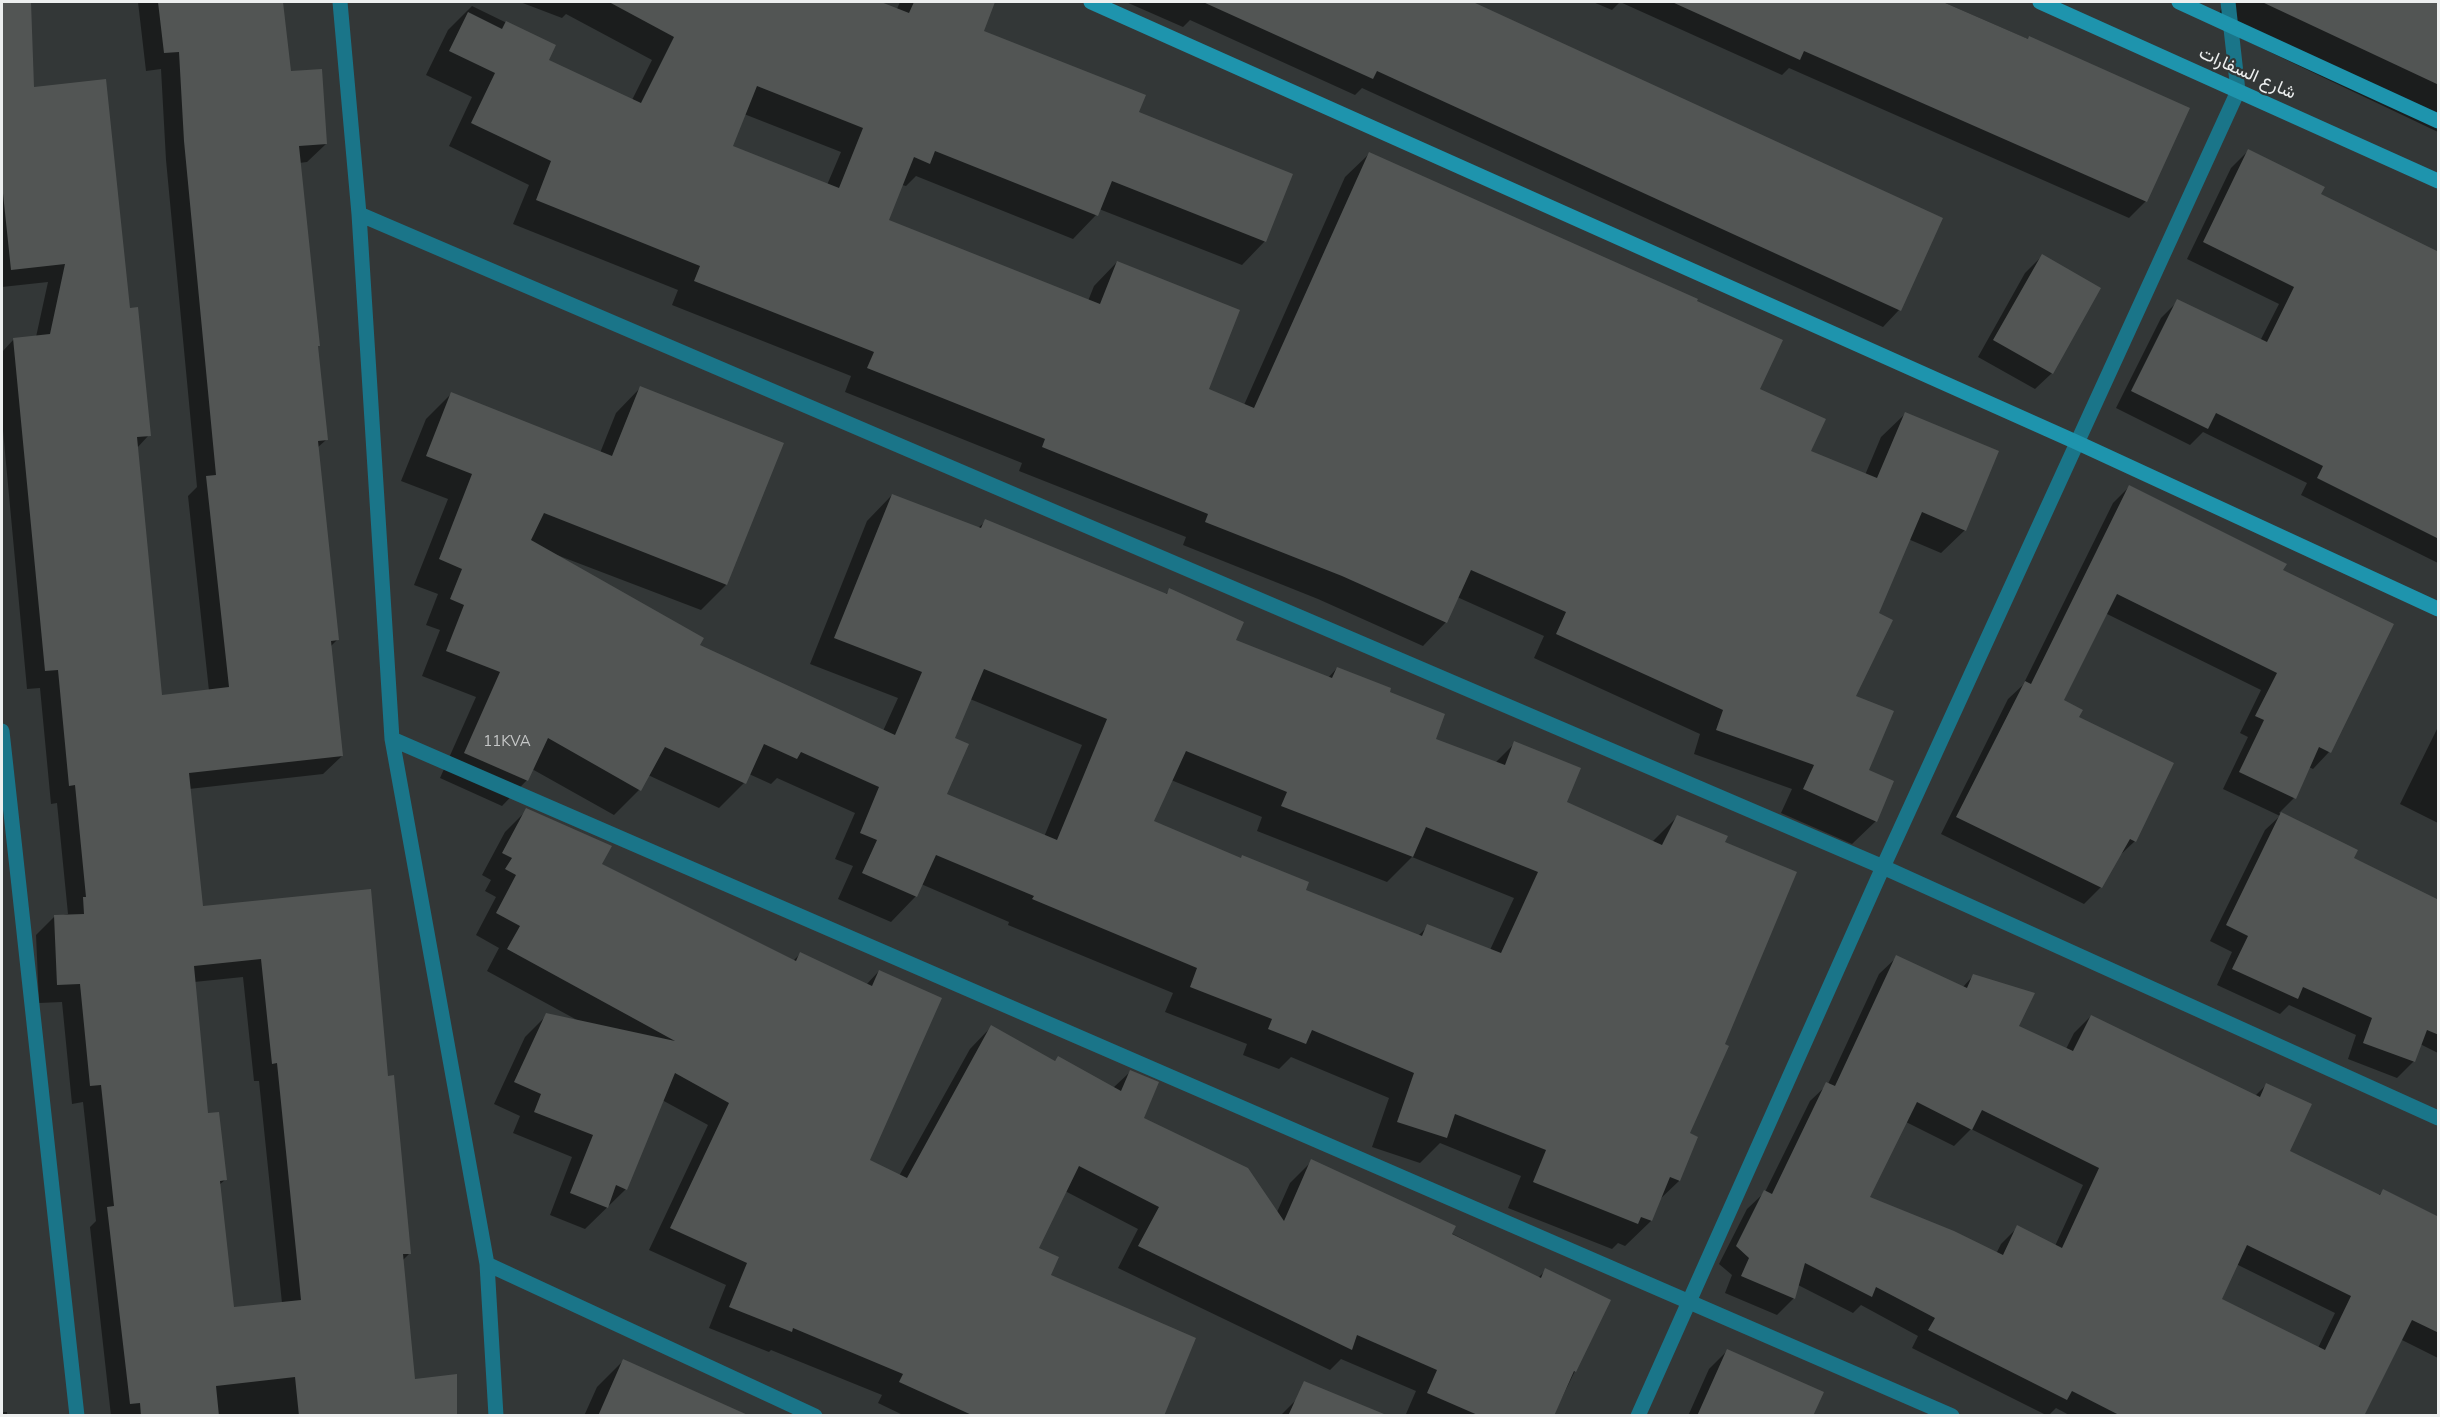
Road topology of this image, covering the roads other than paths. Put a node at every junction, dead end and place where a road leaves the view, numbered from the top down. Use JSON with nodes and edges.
{"nodes":[{"id":1,"x":340,"y":2,"type":"edge"},
{"id":2,"x":1091,"y":2,"type":"edge"},
{"id":3,"x":2040,"y":2,"type":"edge"},
{"id":4,"x":2180,"y":2,"type":"edge"},
{"id":5,"x":2228,"y":2,"type":"edge"},
{"id":6,"x":2232,"y":26,"type":"junction"},
{"id":7,"x":2238,"y":91,"type":"junction"},
{"id":8,"x":2439,"y":121,"type":"edge"},
{"id":9,"x":2439,"y":181,"type":"edge"},
{"id":10,"x":358,"y":214,"type":"junction"},
{"id":11,"x":2076,"y":442,"type":"junction"},
{"id":12,"x":2439,"y":609,"type":"edge"},
{"id":13,"x":2,"y":731,"type":"edge"},
{"id":14,"x":393,"y":739,"type":"junction"},
{"id":15,"x":1883,"y":867,"type":"junction"},
{"id":16,"x":2439,"y":1118,"type":"edge"},
{"id":17,"x":487,"y":1264,"type":"junction"},
{"id":18,"x":1690,"y":1300,"type":"junction"},
{"id":19,"x":77,"y":1416,"type":"edge"},
{"id":20,"x":496,"y":1416,"type":"edge"},
{"id":21,"x":815,"y":1416,"type":"edge"},
{"id":22,"x":1638,"y":1416,"type":"edge"},
{"id":23,"x":1952,"y":1416,"type":"edge"}],
"edges":[{"from":1,"to":10,"type":"street"},
{"from":2,"to":11,"type":"street"},
{"from":3,"to":7,"type":"street","name":"شارع السفارات"},
{"from":4,"to":6,"type":"street","name":"شارع السفارات"},
{"from":5,"to":6,"type":"street"},
{"from":6,"to":7,"type":"street"},
{"from":6,"to":8,"type":"street","name":"شارع السفارات"},
{"from":7,"to":9,"type":"street","name":"شارع السفارات"},
{"from":7,"to":11,"type":"street"},
{"from":10,"to":14,"type":"street"},
{"from":10,"to":15,"type":"street"},
{"from":11,"to":12,"type":"street"},
{"from":11,"to":15,"type":"street"},
{"from":13,"to":19,"type":"street"},
{"from":14,"to":17,"type":"street"},
{"from":14,"to":18,"type":"street"},
{"from":15,"to":16,"type":"street"},
{"from":15,"to":18,"type":"street"},
{"from":17,"to":20,"type":"street"},
{"from":17,"to":21,"type":"street"},
{"from":18,"to":22,"type":"street"},
{"from":18,"to":23,"type":"street"}]}
